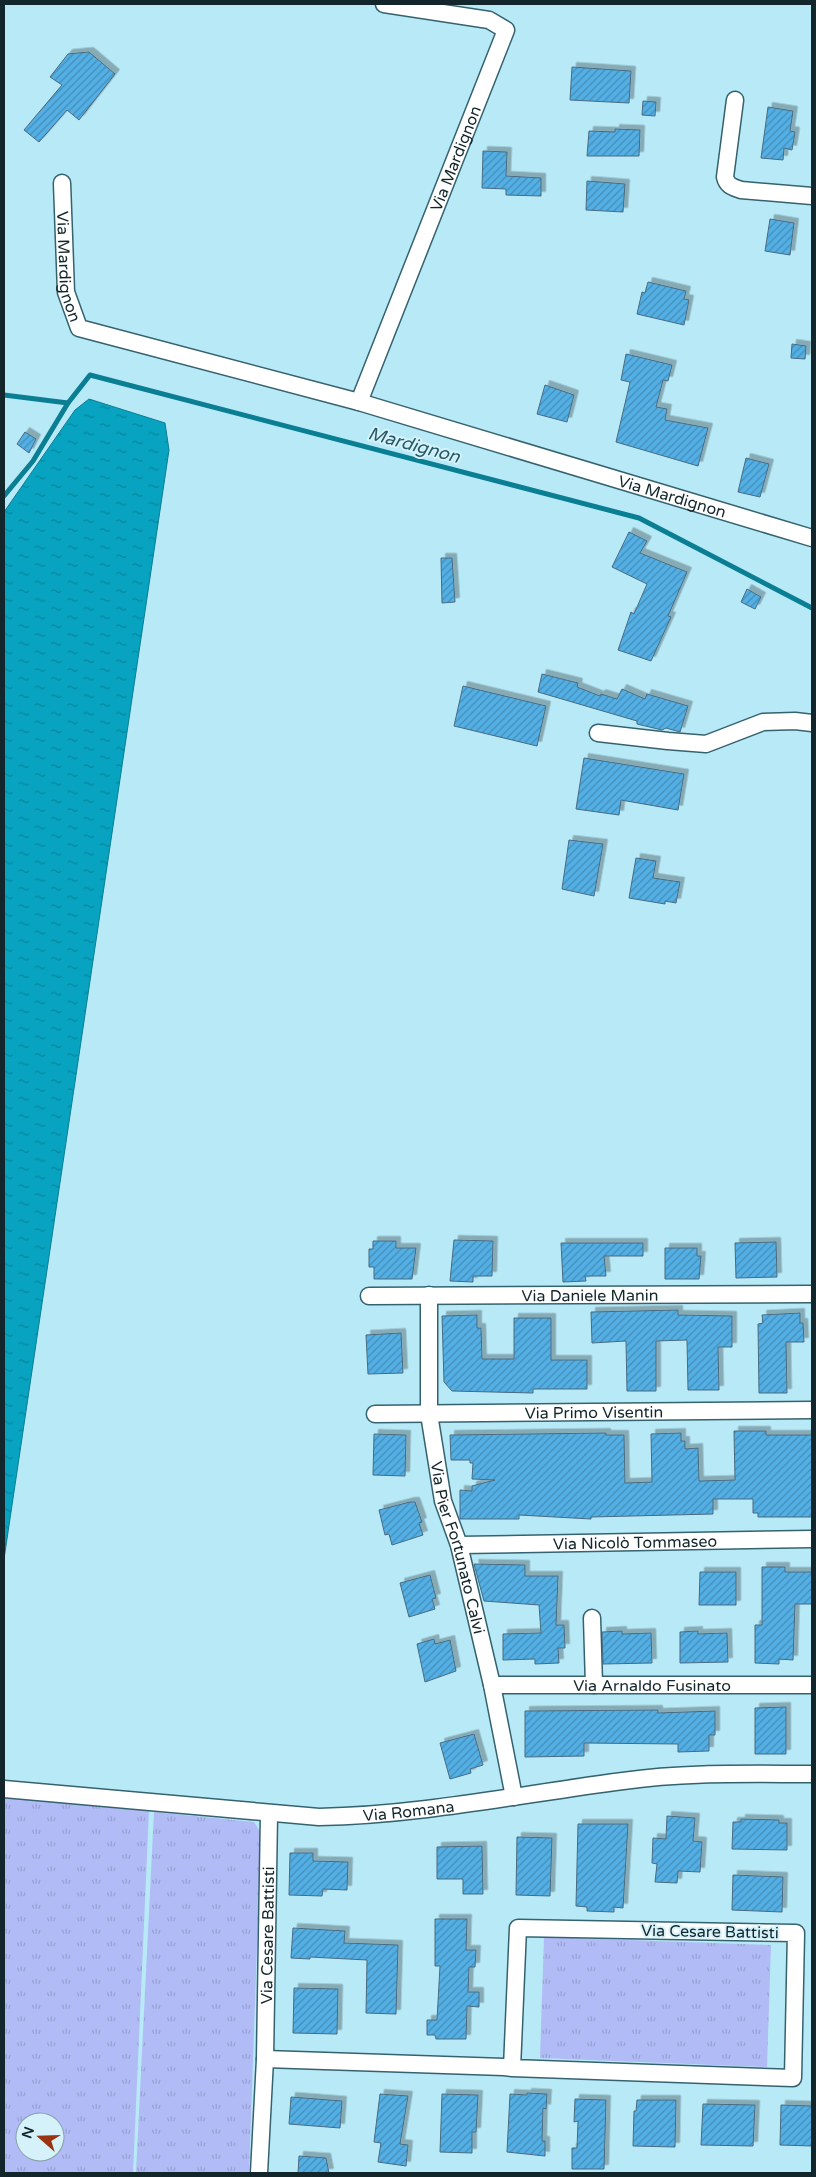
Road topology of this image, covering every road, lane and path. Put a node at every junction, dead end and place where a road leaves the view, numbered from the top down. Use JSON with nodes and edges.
{"nodes":[{"id":1,"x":384,"y":4,"type":"edge"},
{"id":2,"x":735,"y":100,"type":"dead end"},
{"id":3,"x":62,"y":184,"type":"dead end"},
{"id":4,"x":812,"y":196,"type":"edge"},
{"id":5,"x":359,"y":402,"type":"junction"},
{"id":6,"x":812,"y":538,"type":"edge"},
{"id":7,"x":812,"y":723,"type":"edge"},
{"id":8,"x":598,"y":732,"type":"dead end"},
{"id":9,"x":812,"y":1294,"type":"edge"},
{"id":10,"x":429,"y":1295,"type":"junction"},
{"id":11,"x":369,"y":1296,"type":"dead end"},
{"id":12,"x":812,"y":1410,"type":"edge"},
{"id":13,"x":375,"y":1414,"type":"dead end"},
{"id":14,"x":429,"y":1414,"type":"junction"},
{"id":15,"x":812,"y":1539,"type":"edge"},
{"id":16,"x":459,"y":1545,"type":"junction"},
{"id":17,"x":592,"y":1618,"type":"dead end"},
{"id":18,"x":594,"y":1685,"type":"junction"},
{"id":19,"x":812,"y":1685,"type":"edge"},
{"id":20,"x":492,"y":1686,"type":"junction"},
{"id":21,"x":812,"y":1774,"type":"edge"},
{"id":22,"x":4,"y":1789,"type":"edge"},
{"id":23,"x":514,"y":1797,"type":"junction"},
{"id":24,"x":269,"y":1814,"type":"junction"},
{"id":25,"x":265,"y":2059,"type":"junction"},
{"id":26,"x":512,"y":2068,"type":"junction"},
{"id":27,"x":259,"y":2173,"type":"edge"}],
"edges":[{"from":1,"to":5,"type":"street","name":"Via Mardignon"},
{"from":2,"to":4,"type":"street"},
{"from":3,"to":5,"type":"street","name":"Via Mardignon"},
{"from":5,"to":6,"type":"street","name":"Via Mardignon"},
{"from":7,"to":8,"type":"street"},
{"from":9,"to":10,"type":"street","name":"Via Daniele Manin"},
{"from":10,"to":11,"type":"street","name":"Via Daniele Manin"},
{"from":10,"to":14,"type":"street","name":"Via Pier Fortunato Calvi"},
{"from":12,"to":14,"type":"street","name":"Via Primo Visentin"},
{"from":13,"to":14,"type":"street","name":"Via Primo Visentin"},
{"from":14,"to":16,"type":"street","name":"Via Pier Fortunato Calvi"},
{"from":15,"to":16,"type":"street","name":"Via Nicolò Tommaseo"},
{"from":16,"to":20,"type":"street","name":"Via Pier Fortunato Calvi"},
{"from":17,"to":18,"type":"street"},
{"from":18,"to":19,"type":"street","name":"Via Arnaldo Fusinato"},
{"from":18,"to":20,"type":"street","name":"Via Arnaldo Fusinato"},
{"from":20,"to":23,"type":"street","name":"Via Pier Fortunato Calvi"},
{"from":21,"to":23,"type":"street","name":"Via Romana"},
{"from":22,"to":24,"type":"street","name":"Via Romana"},
{"from":23,"to":24,"type":"street","name":"Via Romana"},
{"from":24,"to":25,"type":"street","name":"Via Cesare Battisti"},
{"from":25,"to":26,"type":"street","name":"Via Cesare Battisti"},
{"from":25,"to":27,"type":"street","name":"Via Cesare Battisti"},
{"from":26,"to":26,"type":"street","name":"Via Cesare Battisti"}]}
